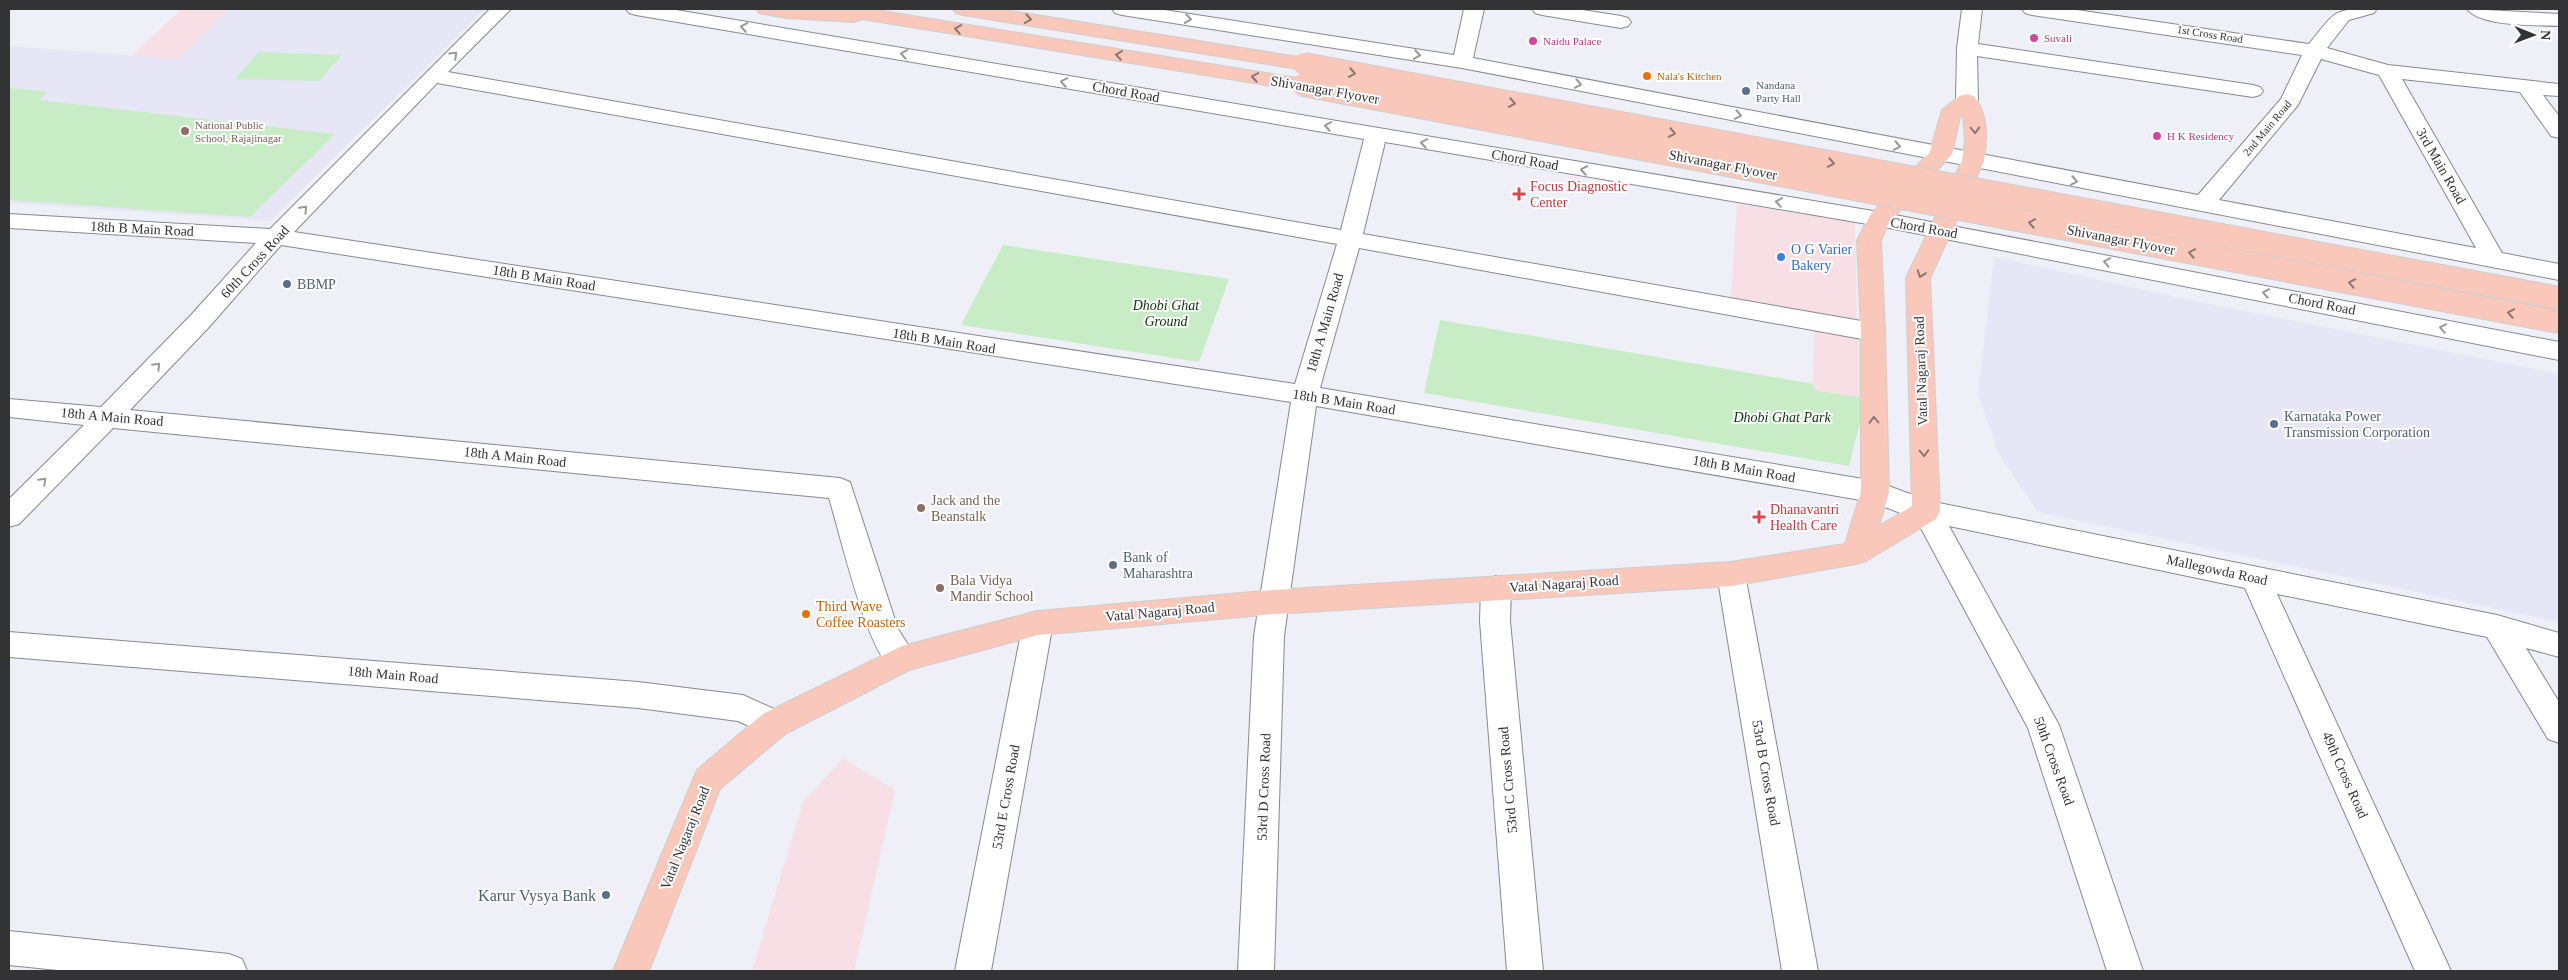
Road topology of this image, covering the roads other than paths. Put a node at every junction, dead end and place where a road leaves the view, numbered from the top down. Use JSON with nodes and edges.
{"nodes":[{"id":1,"x":501,"y":9,"type":"edge"},
{"id":2,"x":636,"y":9,"type":"edge"},
{"id":3,"x":766,"y":9,"type":"edge"},
{"id":4,"x":835,"y":9,"type":"edge"},
{"id":5,"x":963,"y":9,"type":"edge"},
{"id":6,"x":1122,"y":9,"type":"edge"},
{"id":7,"x":1474,"y":9,"type":"edge"},
{"id":8,"x":1542,"y":9,"type":"edge"},
{"id":9,"x":1972,"y":9,"type":"edge"},
{"id":10,"x":2032,"y":9,"type":"edge"},
{"id":11,"x":2367,"y":9,"type":"edge"},
{"id":12,"x":2477,"y":9,"type":"edge"},
{"id":13,"x":885,"y":17,"type":"junction"},
{"id":14,"x":2559,"y":20,"type":"edge"},
{"id":15,"x":1622,"y":22,"type":"dead end"},
{"id":16,"x":1967,"y":48,"type":"junction"},
{"id":17,"x":2314,"y":51,"type":"junction"},
{"id":18,"x":1462,"y":62,"type":"junction"},
{"id":19,"x":2387,"y":71,"type":"junction"},
{"id":20,"x":1303,"y":75,"type":"junction"},
{"id":21,"x":433,"y":76,"type":"junction"},
{"id":22,"x":2527,"y":87,"type":"junction"},
{"id":23,"x":2559,"y":90,"type":"edge"},
{"id":24,"x":2253,"y":91,"type":"dead end"},
{"id":25,"x":1967,"y":100,"type":"junction"},
{"id":26,"x":2559,"y":131,"type":"edge"},
{"id":27,"x":1376,"y":135,"type":"junction"},
{"id":28,"x":1941,"y":154,"type":"junction"},
{"id":29,"x":1973,"y":161,"type":"junction"},
{"id":30,"x":2202,"y":205,"type":"junction"},
{"id":31,"x":1879,"y":219,"type":"junction"},
{"id":32,"x":9,"y":221,"type":"edge"},
{"id":33,"x":1942,"y":231,"type":"junction"},
{"id":34,"x":276,"y":237,"type":"junction"},
{"id":35,"x":1350,"y":239,"type":"junction"},
{"id":36,"x":2495,"y":261,"type":"junction"},
{"id":37,"x":2559,"y":272,"type":"edge"},
{"id":38,"x":2559,"y":298,"type":"edge"},
{"id":39,"x":2559,"y":322,"type":"edge"},
{"id":40,"x":1873,"y":332,"type":"junction"},
{"id":41,"x":2559,"y":351,"type":"edge"},
{"id":42,"x":1305,"y":395,"type":"junction"},
{"id":43,"x":9,"y":408,"type":"edge"},
{"id":44,"x":108,"y":417,"type":"junction"},
{"id":45,"x":1875,"y":492,"type":"junction"},
{"id":46,"x":1926,"y":510,"type":"junction"},
{"id":47,"x":9,"y":516,"type":"edge"},
{"id":48,"x":1856,"y":553,"type":"junction"},
{"id":49,"x":1732,"y":574,"type":"junction"},
{"id":50,"x":2256,"y":579,"type":"junction"},
{"id":51,"x":1496,"y":588,"type":"junction"},
{"id":52,"x":1274,"y":602,"type":"junction"},
{"id":53,"x":1038,"y":622,"type":"junction"},
{"id":54,"x":2497,"y":626,"type":"junction"},
{"id":55,"x":9,"y":644,"type":"edge"},
{"id":56,"x":2559,"y":645,"type":"edge"},
{"id":57,"x":902,"y":659,"type":"junction"},
{"id":58,"x":774,"y":724,"type":"junction"},
{"id":59,"x":2559,"y":729,"type":"edge"},
{"id":60,"x":9,"y":948,"type":"edge"},
{"id":61,"x":229,"y":971,"type":"edge"},
{"id":62,"x":631,"y":971,"type":"edge"},
{"id":63,"x":973,"y":971,"type":"edge"},
{"id":64,"x":1256,"y":971,"type":"edge"},
{"id":65,"x":1525,"y":971,"type":"edge"},
{"id":66,"x":1800,"y":971,"type":"edge"},
{"id":67,"x":2125,"y":971,"type":"edge"},
{"id":68,"x":2434,"y":971,"type":"edge"}],
"edges":[{"from":21,"to":1,"type":"street","name":"60th Cross Road","one_way":true},
{"from":27,"to":2,"type":"street","name":"Chord Road","one_way":true},
{"from":3,"to":13,"type":"main road"},
{"from":4,"to":13,"type":"main road"},
{"from":5,"to":20,"type":"main road","name":"Shivanagar Flyover","one_way":true},
{"from":6,"to":18,"type":"street","one_way":true},
{"from":7,"to":18,"type":"street"},
{"from":8,"to":15,"type":"street"},
{"from":9,"to":16,"type":"street"},
{"from":10,"to":17,"type":"street","name":"1st Cross Road"},
{"from":11,"to":17,"type":"street","name":"2nd Main Road"},
{"from":12,"to":14,"type":"street"},
{"from":20,"to":13,"type":"main road","name":"Shivanagar Flyover","one_way":true},
{"from":16,"to":24,"type":"street"},
{"from":16,"to":25,"type":"street"},
{"from":17,"to":19,"type":"street","name":"1st Cross Road"},
{"from":17,"to":30,"type":"street","name":"2nd Main Road"},
{"from":18,"to":28,"type":"street","one_way":true},
{"from":19,"to":22,"type":"street","name":"1st Cross Road"},
{"from":19,"to":36,"type":"street","name":"3rd Main Road"},
{"from":20,"to":38,"type":"main road","name":"Shivanagar Flyover","one_way":true,"bridge":true},
{"from":39,"to":20,"type":"main road","name":"Shivanagar Flyover","one_way":true,"bridge":true},
{"from":34,"to":21,"type":"street","name":"60th Cross Road","one_way":true},
{"from":21,"to":35,"type":"street"},
{"from":22,"to":23,"type":"street","name":"1st Cross Road"},
{"from":22,"to":26,"type":"street"},
{"from":25,"to":28,"type":"main road"},
{"from":25,"to":29,"type":"main road","name":"Vatal Nagaraj Road","one_way":true},
{"from":31,"to":27,"type":"street","name":"Chord Road","one_way":true},
{"from":27,"to":35,"type":"street","name":"18th A Main Road"},
{"from":28,"to":29,"type":"street"},
{"from":28,"to":31,"type":"main road"},
{"from":29,"to":30,"type":"street","one_way":true},
{"from":29,"to":33,"type":"main road","name":"Vatal Nagaraj Road"},
{"from":30,"to":36,"type":"street"},
{"from":31,"to":33,"type":"street","name":"Chord Road"},
{"from":31,"to":40,"type":"main road"},
{"from":32,"to":34,"type":"street","name":"18th B Main Road"},
{"from":41,"to":33,"type":"street","name":"Chord Road","one_way":true},
{"from":33,"to":46,"type":"main road","name":"Vatal Nagaraj Road","one_way":true},
{"from":34,"to":42,"type":"street","name":"18th B Main Road"},
{"from":44,"to":34,"type":"street","name":"60th Cross Road","one_way":true},
{"from":35,"to":40,"type":"street"},
{"from":35,"to":42,"type":"street","name":"18th A Main Road"},
{"from":36,"to":37,"type":"street"},
{"from":45,"to":40,"type":"main road","one_way":true},
{"from":42,"to":45,"type":"street","name":"18th B Main Road"},
{"from":42,"to":52,"type":"street","name":"18th A Main Road"},
{"from":43,"to":44,"type":"street","name":"18th A Main Road"},
{"from":47,"to":44,"type":"street","name":"60th Cross Road","one_way":true},
{"from":44,"to":57,"type":"street","name":"18th A Main Road"},
{"from":45,"to":46,"type":"street","name":"Mallegowda Road"},
{"from":45,"to":48,"type":"main road"},
{"from":46,"to":48,"type":"main road","name":"Vatal Nagaraj Road"},
{"from":46,"to":50,"type":"street","name":"Mallegowda Road"},
{"from":46,"to":67,"type":"street","name":"50th Cross Road"},
{"from":48,"to":49,"type":"main road","name":"Vatal Nagaraj Road"},
{"from":49,"to":51,"type":"main road","name":"Vatal Nagaraj Road"},
{"from":49,"to":66,"type":"street","name":"53rd B Cross Road"},
{"from":50,"to":54,"type":"street","name":"Mallegowda Road"},
{"from":50,"to":68,"type":"street","name":"49th Cross Road"},
{"from":51,"to":52,"type":"main road","name":"Vatal Nagaraj Road"},
{"from":51,"to":65,"type":"street","name":"53rd C Cross Road"},
{"from":52,"to":53,"type":"main road","name":"Vatal Nagaraj Road"},
{"from":52,"to":64,"type":"street","name":"53rd D Cross Road"},
{"from":53,"to":57,"type":"main road","name":"Vatal Nagaraj Road"},
{"from":53,"to":63,"type":"street","name":"53rd E Cross Road"},
{"from":54,"to":56,"type":"street","name":"Mallegowda Road"},
{"from":54,"to":59,"type":"street"},
{"from":55,"to":58,"type":"street","name":"18th Main Road"},
{"from":57,"to":58,"type":"main road","name":"Vatal Nagaraj Road"},
{"from":58,"to":62,"type":"main road","name":"Vatal Nagaraj Road"},
{"from":60,"to":61,"type":"street"}]}
